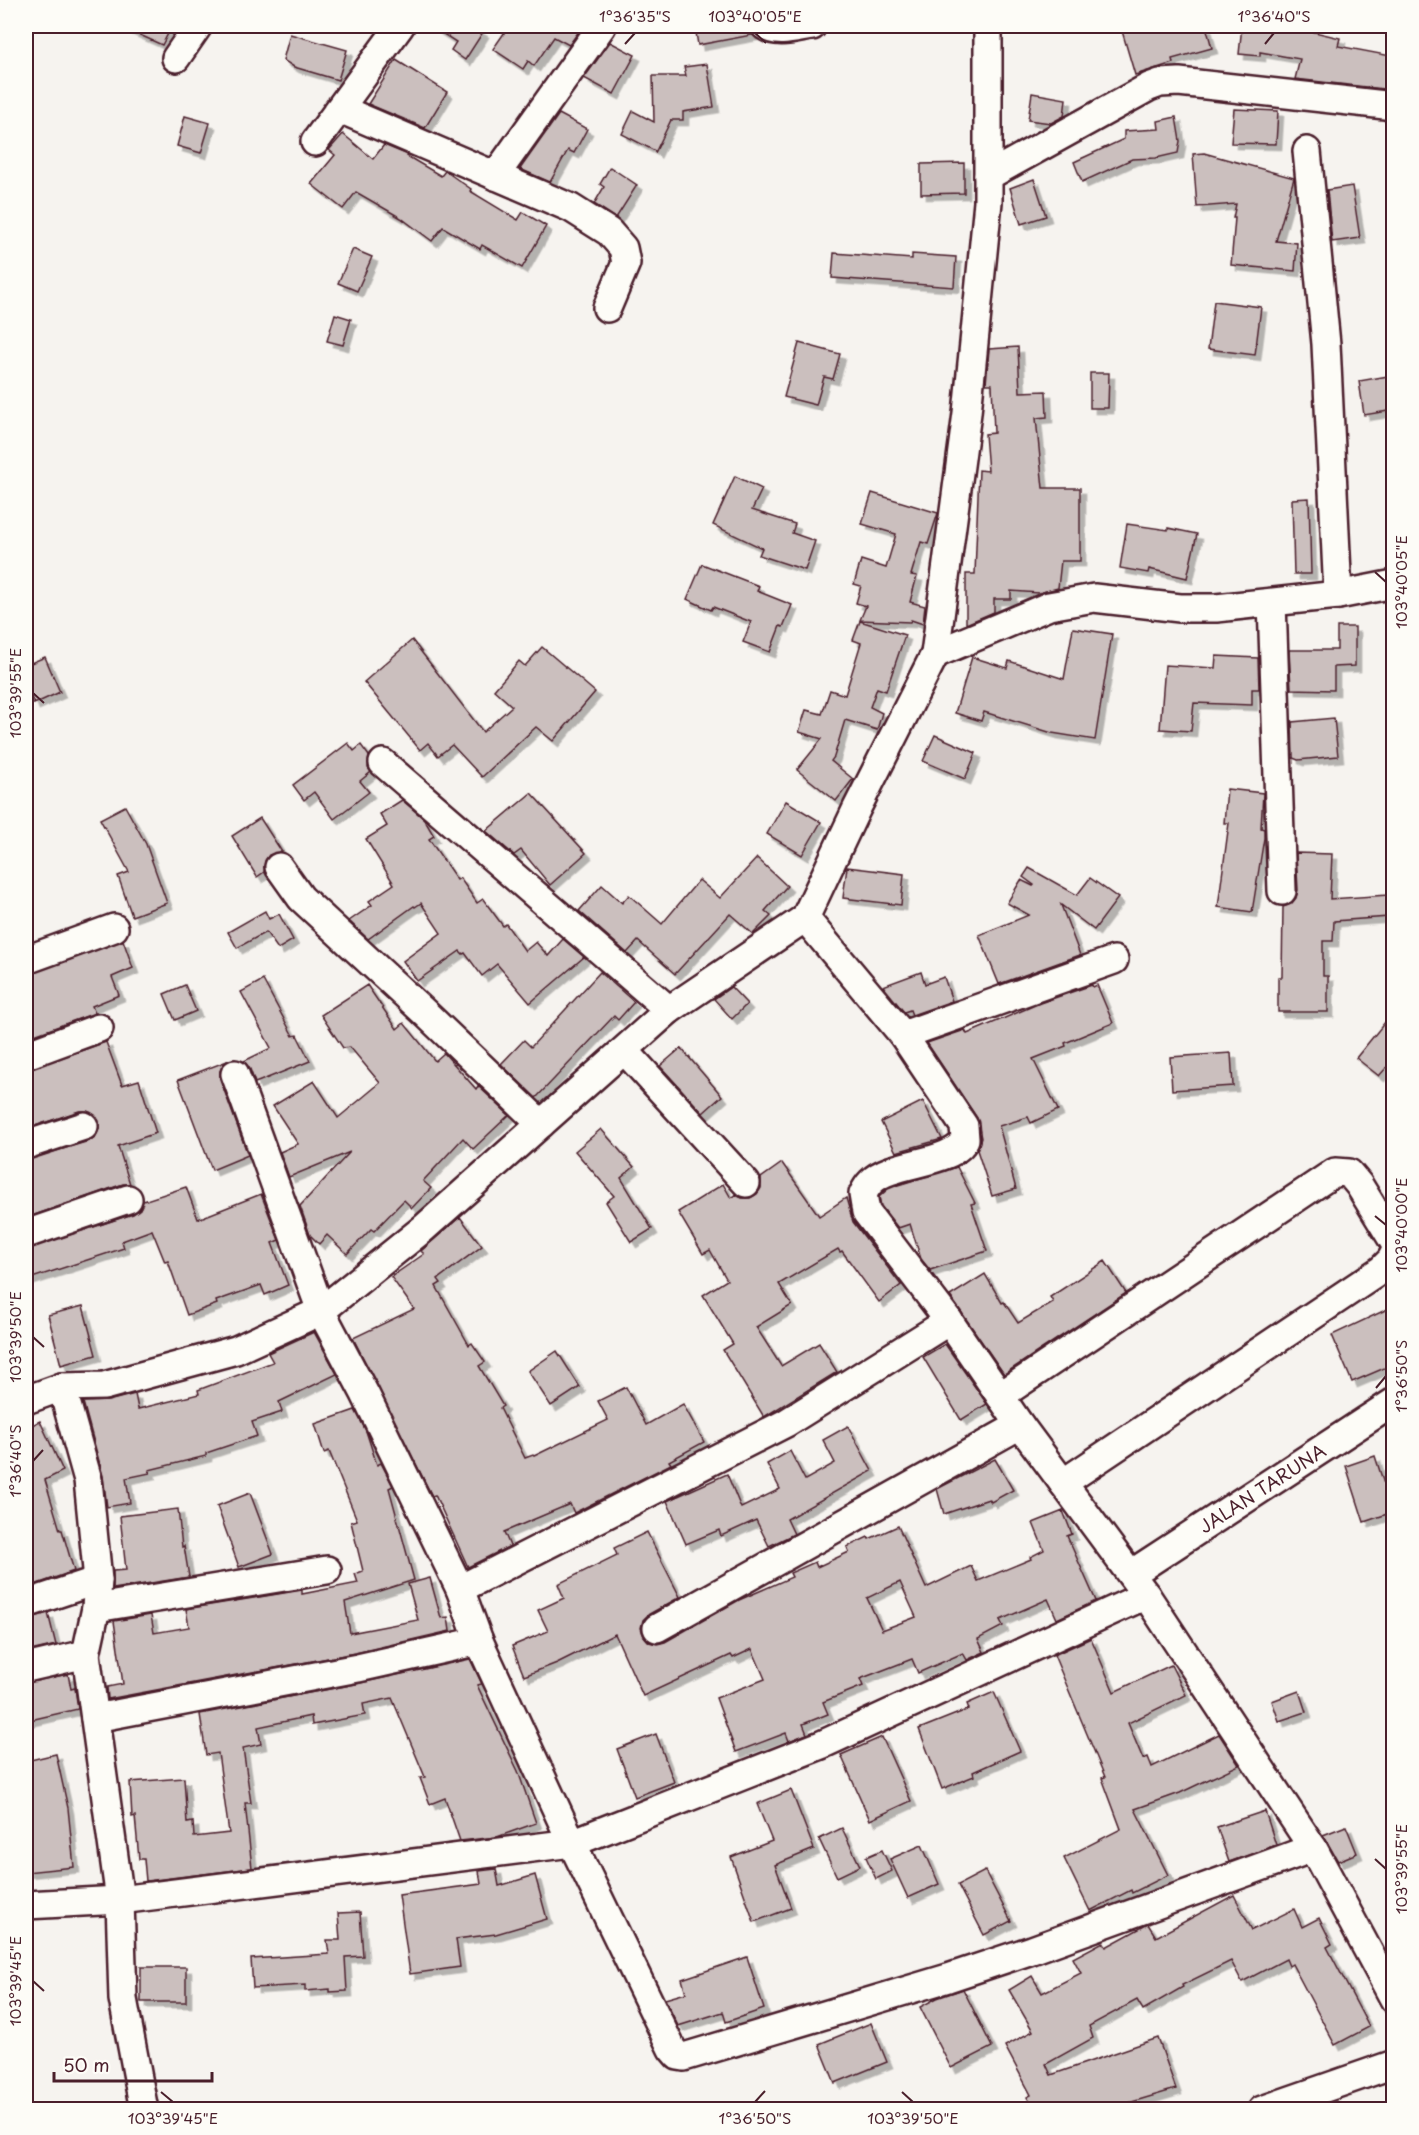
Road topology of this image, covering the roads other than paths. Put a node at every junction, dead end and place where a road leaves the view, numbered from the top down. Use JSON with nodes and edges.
{"nodes":[{"id":1,"x":198,"y":26,"type":"edge"},
{"id":2,"x":400,"y":26,"type":"edge"},
{"id":3,"x":602,"y":26,"type":"edge"},
{"id":4,"x":765,"y":26,"type":"edge"},
{"id":5,"x":812,"y":26,"type":"edge"},
{"id":6,"x":988,"y":26,"type":"edge"},
{"id":7,"x":176,"y":58,"type":"dead end"},
{"id":8,"x":1394,"y":106,"type":"edge"},
{"id":9,"x":340,"y":110,"type":"junction"},
{"id":10,"x":315,"y":142,"type":"dead end"},
{"id":11,"x":1307,"y":151,"type":"dead end"},
{"id":12,"x":495,"y":176,"type":"junction"},
{"id":13,"x":988,"y":176,"type":"junction"},
{"id":14,"x":607,"y":308,"type":"dead end"},
{"id":15,"x":1394,"y":584,"type":"edge"},
{"id":16,"x":1338,"y":595,"type":"junction"},
{"id":17,"x":1272,"y":603,"type":"junction"},
{"id":18,"x":935,"y":654,"type":"junction"},
{"id":19,"x":383,"y":763,"type":"dead end"},
{"id":20,"x":279,"y":867,"type":"dead end"},
{"id":21,"x":1282,"y":891,"type":"dead end"},
{"id":22,"x":805,"y":918,"type":"junction"},
{"id":23,"x":114,"y":928,"type":"dead end"},
{"id":24,"x":26,"y":960,"type":"edge"},
{"id":25,"x":1114,"y":960,"type":"dead end"},
{"id":26,"x":669,"y":1010,"type":"junction"},
{"id":27,"x":99,"y":1028,"type":"dead end"},
{"id":28,"x":903,"y":1035,"type":"junction"},
{"id":29,"x":625,"y":1051,"type":"junction"},
{"id":30,"x":26,"y":1055,"type":"edge"},
{"id":31,"x":236,"y":1074,"type":"dead end"},
{"id":32,"x":541,"y":1124,"type":"junction"},
{"id":33,"x":84,"y":1126,"type":"dead end"},
{"id":34,"x":26,"y":1145,"type":"edge"},
{"id":35,"x":746,"y":1183,"type":"dead end"},
{"id":36,"x":128,"y":1199,"type":"dead end"},
{"id":37,"x":26,"y":1233,"type":"edge"},
{"id":38,"x":1394,"y":1242,"type":"edge"},
{"id":39,"x":1394,"y":1254,"type":"edge"},
{"id":40,"x":321,"y":1311,"type":"junction"},
{"id":41,"x":949,"y":1321,"type":"junction"},
{"id":42,"x":62,"y":1387,"type":"junction"},
{"id":43,"x":1000,"y":1396,"type":"junction"},
{"id":44,"x":26,"y":1400,"type":"edge"},
{"id":45,"x":1394,"y":1402,"type":"edge"},
{"id":46,"x":1020,"y":1425,"type":"junction"},
{"id":47,"x":1064,"y":1483,"type":"junction"},
{"id":48,"x":327,"y":1570,"type":"dead end"},
{"id":49,"x":98,"y":1580,"type":"junction"},
{"id":50,"x":1139,"y":1584,"type":"junction"},
{"id":51,"x":460,"y":1588,"type":"junction"},
{"id":52,"x":26,"y":1604,"type":"edge"},
{"id":53,"x":96,"y":1608,"type":"junction"},
{"id":54,"x":657,"y":1628,"type":"dead end"},
{"id":55,"x":479,"y":1641,"type":"junction"},
{"id":56,"x":86,"y":1654,"type":"junction"},
{"id":57,"x":26,"y":1668,"type":"edge"},
{"id":58,"x":95,"y":1718,"type":"junction"},
{"id":59,"x":572,"y":1843,"type":"junction"},
{"id":60,"x":1313,"y":1848,"type":"junction"},
{"id":61,"x":120,"y":1900,"type":"junction"},
{"id":62,"x":26,"y":1905,"type":"edge"},
{"id":63,"x":1394,"y":1999,"type":"edge"},
{"id":64,"x":1394,"y":2064,"type":"edge"},
{"id":65,"x":144,"y":2109,"type":"edge"},
{"id":66,"x":1262,"y":2109,"type":"edge"}],
"edges":[{"from":1,"to":7,"type":"street"},
{"from":2,"to":9,"type":"street"},
{"from":3,"to":12,"type":"street"},
{"from":4,"to":5,"type":"street"},
{"from":6,"to":13,"type":"street"},
{"from":8,"to":13,"type":"street"},
{"from":9,"to":10,"type":"street"},
{"from":9,"to":12,"type":"street"},
{"from":11,"to":16,"type":"street"},
{"from":12,"to":14,"type":"street"},
{"from":13,"to":18,"type":"street"},
{"from":15,"to":16,"type":"street"},
{"from":16,"to":17,"type":"street"},
{"from":17,"to":18,"type":"street"},
{"from":17,"to":21,"type":"street"},
{"from":18,"to":22,"type":"street"},
{"from":19,"to":26,"type":"street"},
{"from":20,"to":32,"type":"street"},
{"from":22,"to":26,"type":"street"},
{"from":22,"to":28,"type":"street"},
{"from":23,"to":24,"type":"street"},
{"from":25,"to":28,"type":"street"},
{"from":26,"to":29,"type":"street"},
{"from":27,"to":30,"type":"street"},
{"from":28,"to":41,"type":"street"},
{"from":29,"to":32,"type":"street"},
{"from":29,"to":35,"type":"street"},
{"from":31,"to":40,"type":"street"},
{"from":32,"to":40,"type":"street"},
{"from":33,"to":34,"type":"street"},
{"from":36,"to":37,"type":"street"},
{"from":38,"to":43,"type":"street"},
{"from":39,"to":47,"type":"street"},
{"from":40,"to":42,"type":"street"},
{"from":40,"to":51,"type":"street"},
{"from":41,"to":43,"type":"street"},
{"from":41,"to":51,"type":"street"},
{"from":42,"to":44,"type":"street"},
{"from":42,"to":49,"type":"street"},
{"from":43,"to":46,"type":"street"},
{"from":45,"to":50,"type":"street","name":"JALAN TARUNA"},
{"from":46,"to":47,"type":"street"},
{"from":46,"to":54,"type":"street"},
{"from":47,"to":50,"type":"street"},
{"from":48,"to":53,"type":"street"},
{"from":49,"to":52,"type":"street"},
{"from":49,"to":53,"type":"street"},
{"from":50,"to":59,"type":"street","name":"JALAN TARUNA"},
{"from":50,"to":60,"type":"street"},
{"from":51,"to":55,"type":"street"},
{"from":53,"to":56,"type":"street"},
{"from":55,"to":58,"type":"street"},
{"from":55,"to":59,"type":"street"},
{"from":56,"to":57,"type":"street"},
{"from":56,"to":58,"type":"street"},
{"from":58,"to":61,"type":"street"},
{"from":59,"to":60,"type":"street"},
{"from":59,"to":61,"type":"street","name":"JALAN TARUNA"},
{"from":60,"to":63,"type":"street"},
{"from":61,"to":62,"type":"street","name":"JALAN TARUNA"},
{"from":61,"to":65,"type":"street"},
{"from":64,"to":66,"type":"street"}]}
